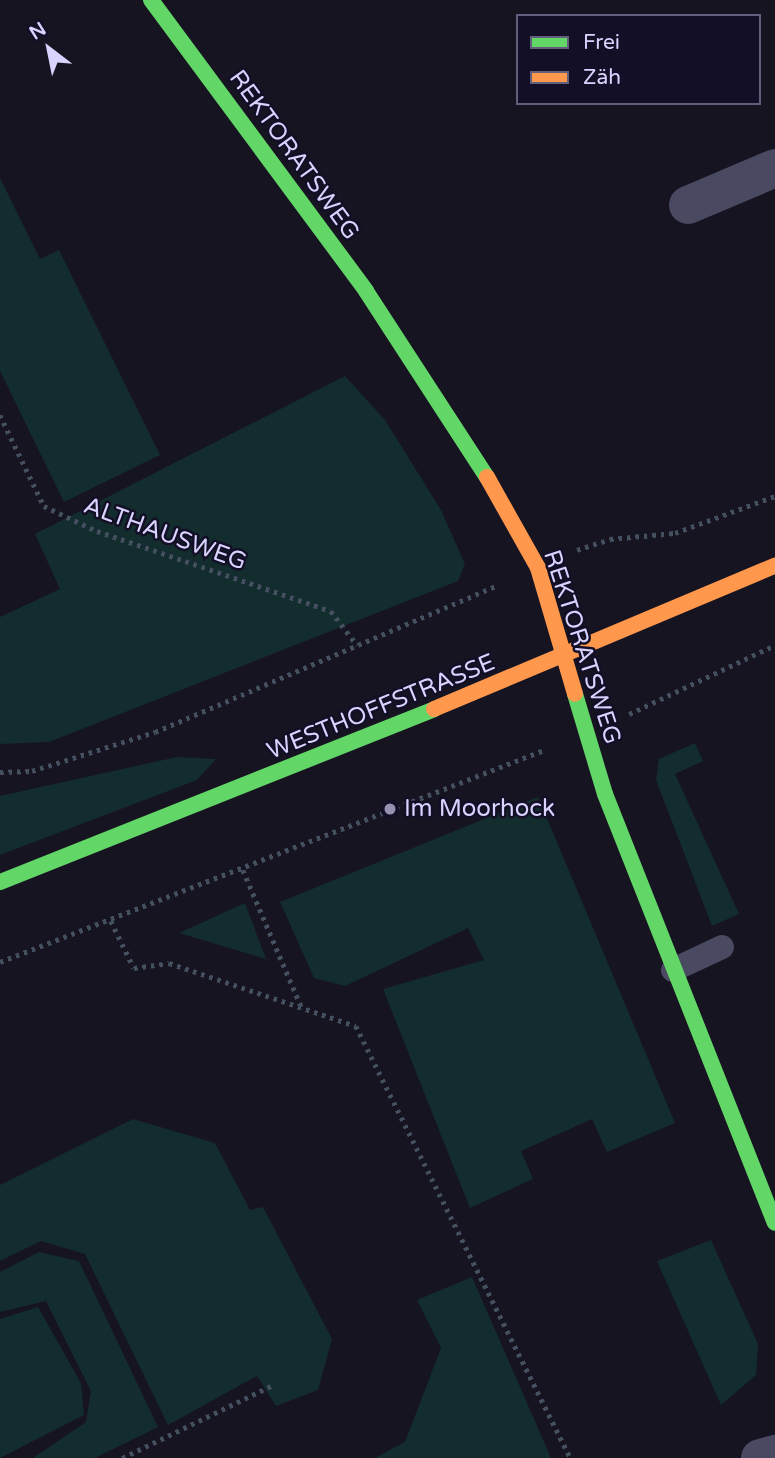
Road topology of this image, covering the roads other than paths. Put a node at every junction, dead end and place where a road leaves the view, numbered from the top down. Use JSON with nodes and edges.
{"nodes":[{"id":1,"x":151,"y":0,"type":"edge"},
{"id":2,"x":775,"y":168,"type":"edge"},
{"id":3,"x":688,"y":205,"type":"dead end"},
{"id":4,"x":775,"y":566,"type":"edge"},
{"id":5,"x":566,"y":657,"type":"junction"},
{"id":6,"x":0,"y":882,"type":"edge"},
{"id":7,"x":722,"y":947,"type":"dead end"},
{"id":8,"x":673,"y":970,"type":"junction"},
{"id":9,"x":775,"y":1223,"type":"edge"},
{"id":10,"x":775,"y":1454,"type":"edge"},
{"id":11,"x":760,"y":1458,"type":"edge"}],
"edges":[{"from":1,"to":5,"type":"street","name":"REKTORATSWEG"},
{"from":2,"to":3,"type":"street"},
{"from":4,"to":5,"type":"street","name":"WESTHOFFSTRASSE"},
{"from":5,"to":6,"type":"street","name":"WESTHOFFSTRASSE"},
{"from":5,"to":8,"type":"street","name":"REKTORATSWEG"},
{"from":7,"to":8,"type":"lane"},
{"from":8,"to":9,"type":"street","name":"REKTORATSWEG"},
{"from":10,"to":11,"type":"street"}]}
